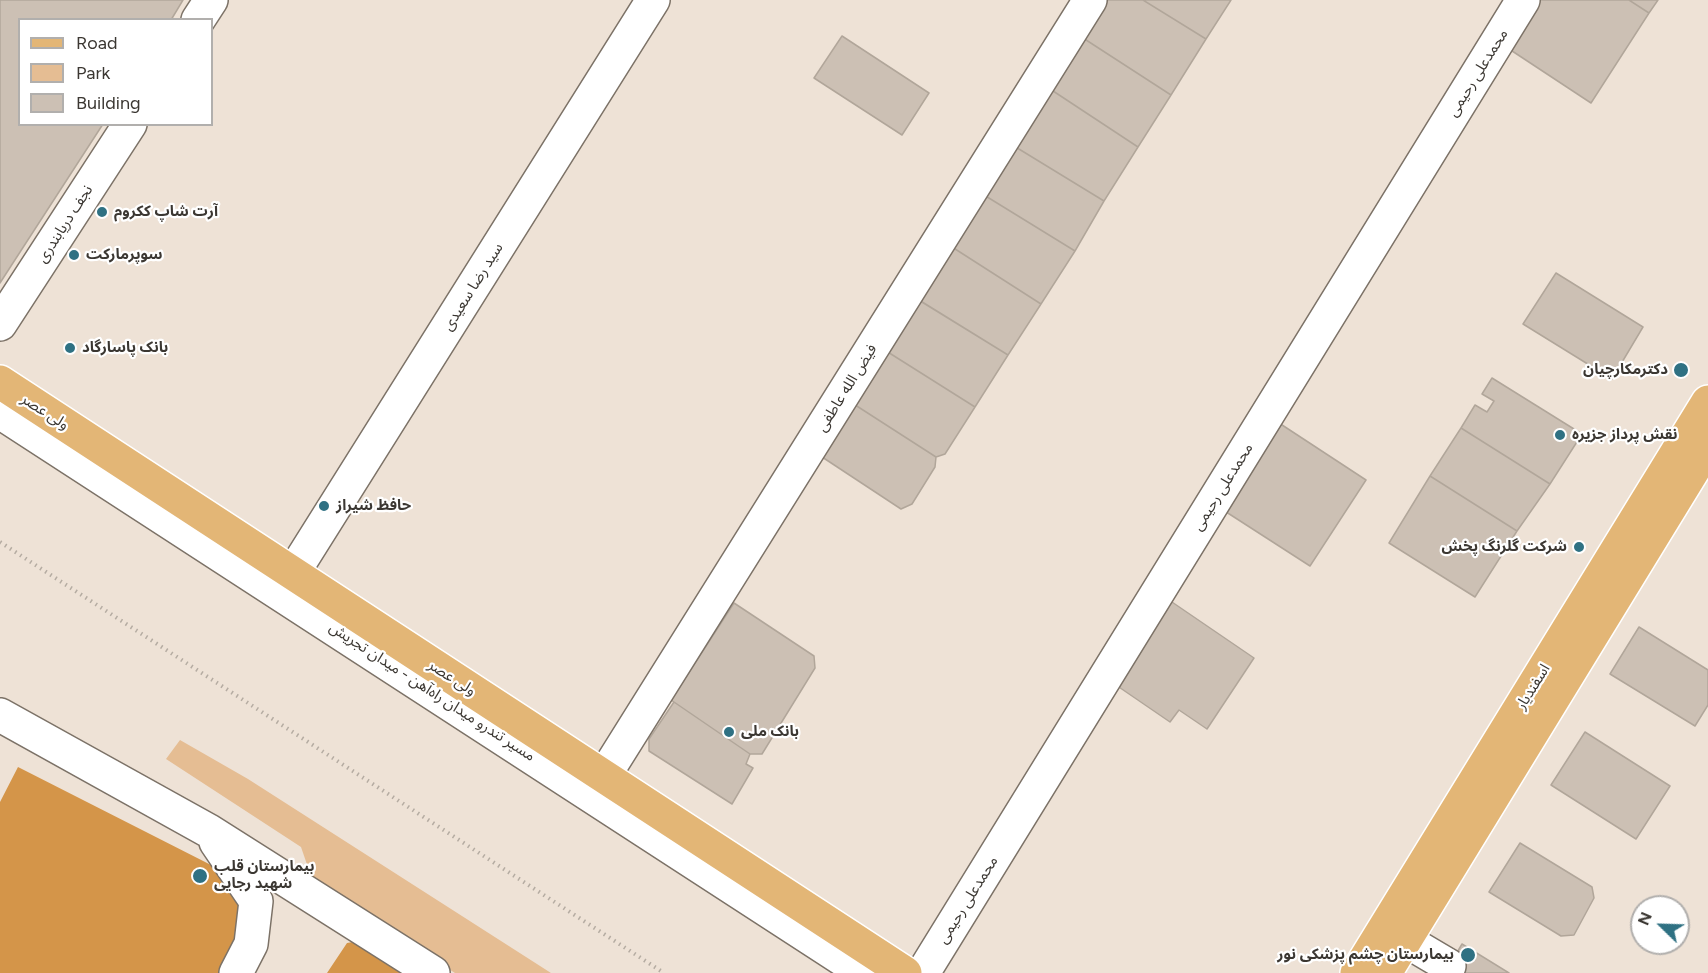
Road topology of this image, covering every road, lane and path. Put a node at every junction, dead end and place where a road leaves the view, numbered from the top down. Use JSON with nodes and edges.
{"nodes":[{"id":1,"x":211,"y":0,"type":"edge"},
{"id":2,"x":653,"y":0,"type":"edge"},
{"id":3,"x":1090,"y":0,"type":"edge"},
{"id":4,"x":1523,"y":0,"type":"edge"},
{"id":5,"x":199,"y":18,"type":"edge"},
{"id":6,"x":129,"y":126,"type":"edge"},
{"id":7,"x":0,"y":324,"type":"edge"},
{"id":8,"x":0,"y":382,"type":"edge"},
{"id":9,"x":1708,"y":402,"type":"edge"},
{"id":10,"x":0,"y":412,"type":"edge"},
{"id":11,"x":1708,"y":446,"type":"edge"},
{"id":12,"x":0,"y":542,"type":"edge"},
{"id":13,"x":292,"y":573,"type":"junction"},
{"id":14,"x":0,"y":715,"type":"edge"},
{"id":15,"x":604,"y":776,"type":"junction"},
{"id":16,"x":209,"y":831,"type":"junction"},
{"id":17,"x":1405,"y":940,"type":"junction"},
{"id":18,"x":1449,"y":966,"type":"dead end"},
{"id":19,"x":236,"y":973,"type":"edge"},
{"id":20,"x":433,"y":973,"type":"edge"},
{"id":21,"x":664,"y":973,"type":"edge"},
{"id":22,"x":864,"y":973,"type":"edge"},
{"id":23,"x":905,"y":973,"type":"edge"},
{"id":24,"x":923,"y":973,"type":"edge"},
{"id":25,"x":1357,"y":973,"type":"edge"},
{"id":26,"x":1385,"y":973,"type":"edge"}],
"edges":[{"from":1,"to":5,"type":"street"},
{"from":2,"to":13,"type":"street","name":"سید رضا سعیدی"},
{"from":3,"to":15,"type":"street","name":"فیض الله عاطفی"},
{"from":4,"to":24,"type":"street","name":"محمدعلی رحیمی"},
{"from":6,"to":7,"type":"street","name":"نجف دریابندری"},
{"from":8,"to":13,"type":"main road","name":"ولی عصر"},
{"from":9,"to":25,"type":"main road","name":"اسفندیار"},
{"from":10,"to":22,"type":"street","name":"مسیر تندرو میدان راه‌آهن - میدان تجریش"},
{"from":11,"to":17,"type":"main road","name":"اسفندیار"},
{"from":12,"to":21,"type":"path"},
{"from":13,"to":15,"type":"main road","name":"ولی عصر"},
{"from":14,"to":16,"type":"street"},
{"from":15,"to":23,"type":"main road","name":"ولی عصر"},
{"from":16,"to":19,"type":"street"},
{"from":16,"to":20,"type":"street"},
{"from":17,"to":18,"type":"street"},
{"from":17,"to":26,"type":"main road","name":"اسفندیار"}]}
